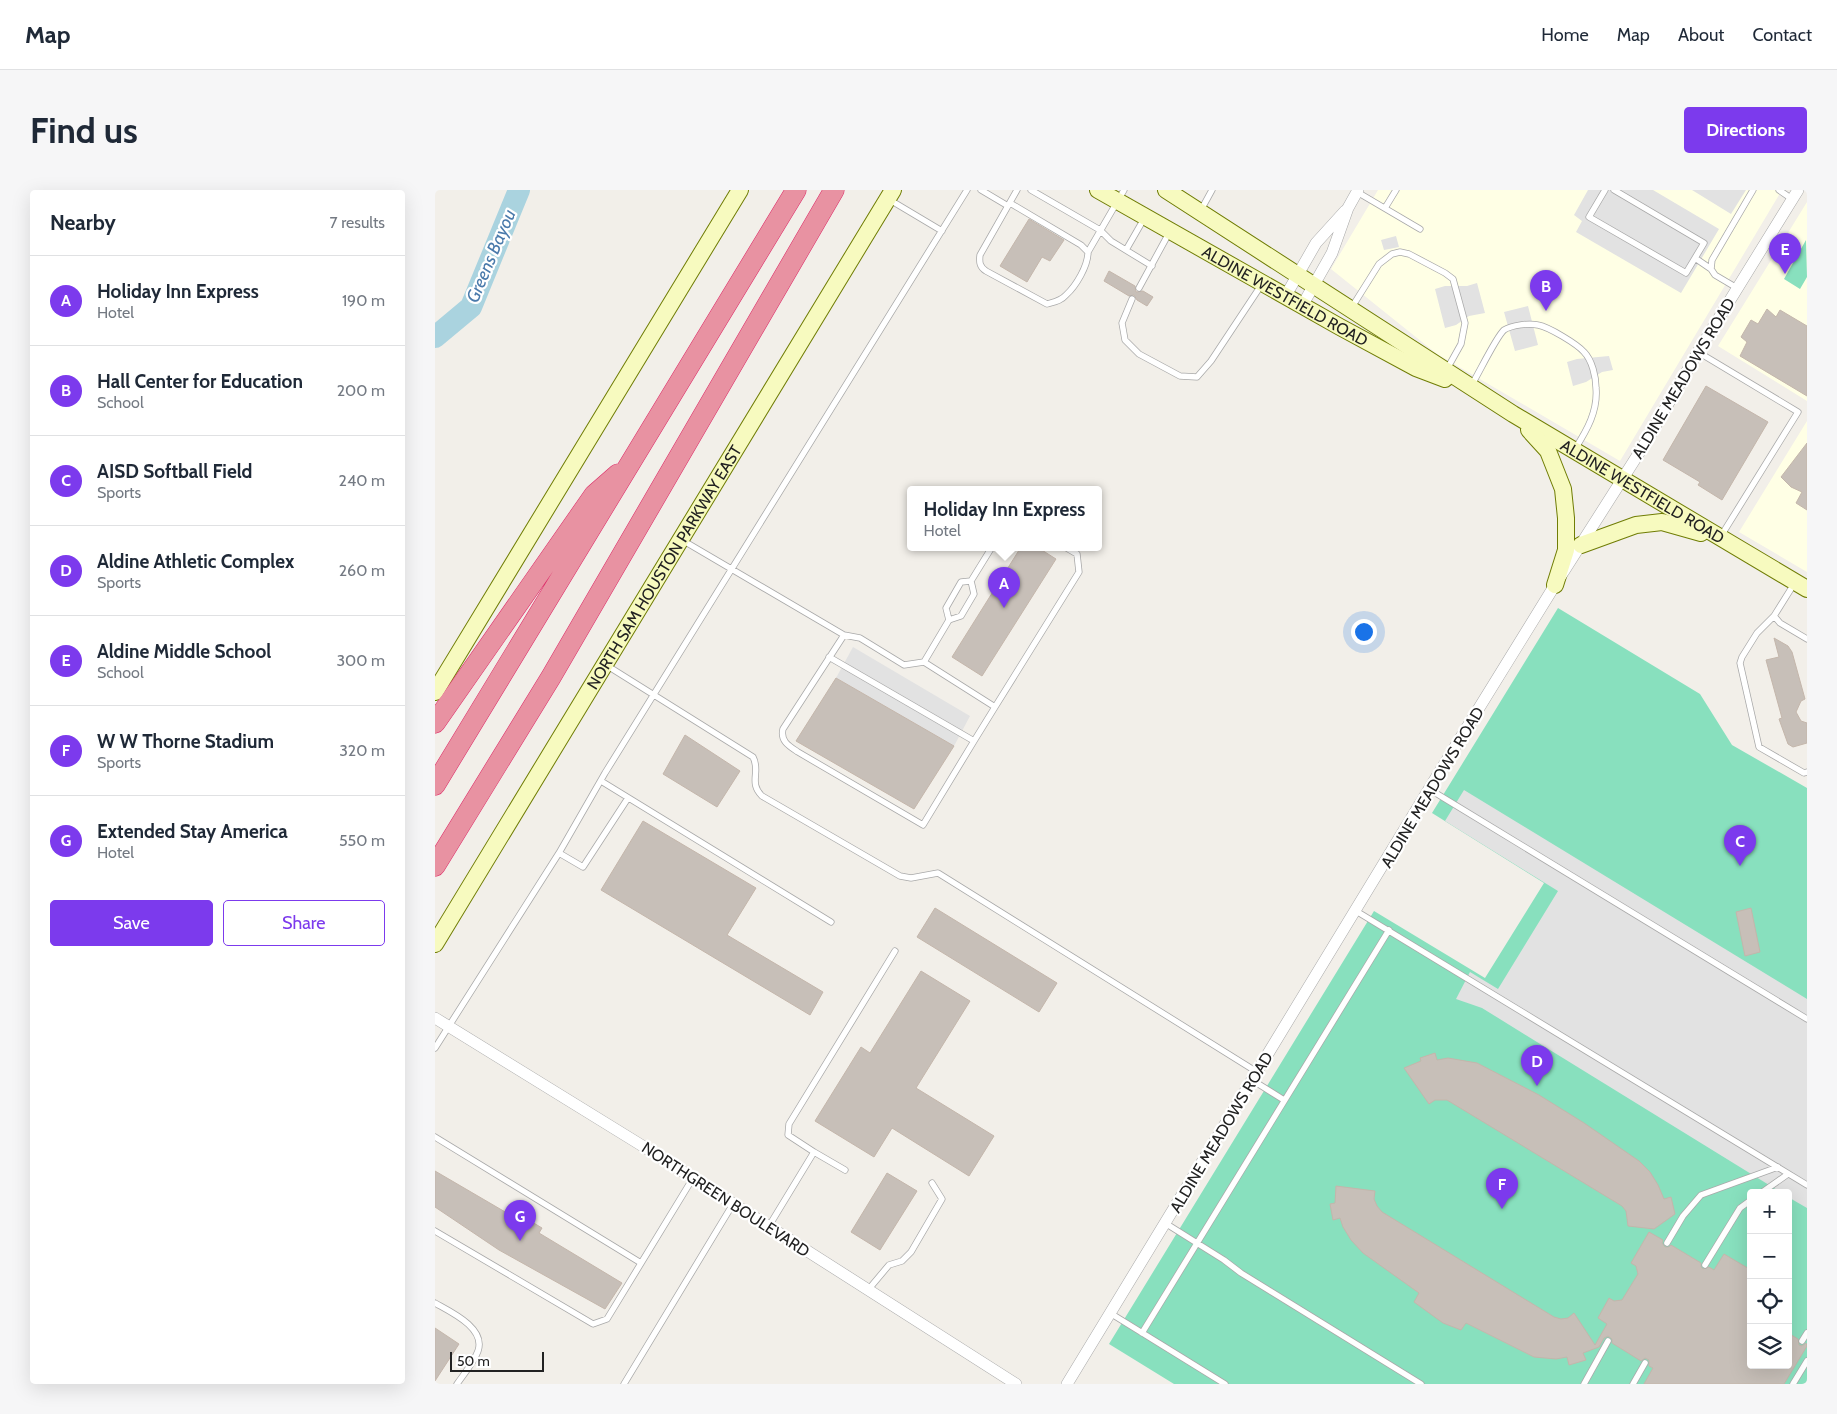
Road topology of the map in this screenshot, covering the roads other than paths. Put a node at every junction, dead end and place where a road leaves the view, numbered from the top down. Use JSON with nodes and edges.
{"nodes":[{"id":1,"x":740,"y":190,"type":"edge"},
{"id":2,"x":796,"y":190,"type":"edge"},
{"id":3,"x":834,"y":190,"type":"edge"},
{"id":4,"x":967,"y":190,"type":"edge"},
{"id":5,"x":981,"y":190,"type":"edge"},
{"id":6,"x":1017,"y":190,"type":"edge"},
{"id":7,"x":1031,"y":190,"type":"edge"},
{"id":8,"x":1098,"y":190,"type":"edge"},
{"id":9,"x":1166,"y":190,"type":"edge"},
{"id":10,"x":1212,"y":190,"type":"edge"},
{"id":11,"x":1396,"y":190,"type":"edge"},
{"id":12,"x":1605,"y":190,"type":"edge"},
{"id":13,"x":1614,"y":190,"type":"edge"},
{"id":14,"x":1753,"y":190,"type":"edge"},
{"id":15,"x":1779,"y":190,"type":"edge"},
{"id":16,"x":1357,"y":191,"type":"edge"},
{"id":17,"x":890,"y":194,"type":"edge"},
{"id":18,"x":1795,"y":194,"type":"edge"},
{"id":19,"x":1120,"y":195,"type":"edge"},
{"id":20,"x":1009,"y":204,"type":"junction"},
{"id":21,"x":1348,"y":208,"type":"junction"},
{"id":22,"x":1385,"y":208,"type":"junction"},
{"id":23,"x":1199,"y":212,"type":"junction"},
{"id":24,"x":1145,"y":217,"type":"junction"},
{"id":25,"x":1419,"y":229,"type":"dead end"},
{"id":26,"x":1100,"y":230,"type":"junction"},
{"id":27,"x":942,"y":231,"type":"junction"},
{"id":28,"x":1171,"y":231,"type":"junction"},
{"id":29,"x":1126,"y":250,"type":"junction"},
{"id":30,"x":1088,"y":252,"type":"junction"},
{"id":31,"x":1695,"y":258,"type":"junction"},
{"id":32,"x":1152,"y":266,"type":"junction"},
{"id":33,"x":1711,"y":269,"type":"junction"},
{"id":34,"x":1297,"y":276,"type":"junction"},
{"id":35,"x":1263,"y":283,"type":"junction"},
{"id":36,"x":1313,"y":286,"type":"junction"},
{"id":37,"x":1139,"y":288,"type":"dead end"},
{"id":38,"x":1737,"y":288,"type":"junction"},
{"id":39,"x":1285,"y":297,"type":"junction"},
{"id":40,"x":1132,"y":299,"type":"dead end"},
{"id":41,"x":1302,"y":306,"type":"junction"},
{"id":42,"x":1350,"y":310,"type":"junction"},
{"id":43,"x":1698,"y":352,"type":"junction"},
{"id":44,"x":1446,"y":371,"type":"junction"},
{"id":45,"x":1474,"y":389,"type":"junction"},
{"id":46,"x":1513,"y":414,"type":"junction"},
{"id":47,"x":1574,"y":450,"type":"junction"},
{"id":48,"x":634,"y":459,"type":"junction"},
{"id":49,"x":1623,"y":479,"type":"junction"},
{"id":50,"x":1720,"y":538,"type":"junction"},
{"id":51,"x":680,"y":539,"type":"junction"},
{"id":52,"x":1581,"y":545,"type":"junction"},
{"id":53,"x":990,"y":551,"type":"edge"},
{"id":54,"x":1072,"y":551,"type":"edge"},
{"id":55,"x":732,"y":568,"type":"junction"},
{"id":56,"x":971,"y":581,"type":"junction"},
{"id":57,"x":1555,"y":585,"type":"junction"},
{"id":58,"x":1801,"y":586,"type":"edge"},
{"id":59,"x":1773,"y":616,"type":"junction"},
{"id":60,"x":949,"y":620,"type":"junction"},
{"id":61,"x":844,"y":635,"type":"junction"},
{"id":62,"x":1807,"y":639,"type":"edge"},
{"id":63,"x":829,"y":657,"type":"junction"},
{"id":64,"x":924,"y":662,"type":"junction"},
{"id":65,"x":605,"y":664,"type":"junction"},
{"id":66,"x":435,"y":692,"type":"edge"},
{"id":67,"x":654,"y":695,"type":"junction"},
{"id":68,"x":995,"y":707,"type":"junction"},
{"id":69,"x":435,"y":723,"type":"edge"},
{"id":70,"x":973,"y":741,"type":"junction"},
{"id":71,"x":1807,"y":772,"type":"edge"},
{"id":72,"x":601,"y":781,"type":"junction"},
{"id":73,"x":435,"y":785,"type":"edge"},
{"id":74,"x":1429,"y":789,"type":"junction"},
{"id":75,"x":628,"y":798,"type":"junction"},
{"id":76,"x":559,"y":853,"type":"junction"},
{"id":77,"x":435,"y":866,"type":"edge"},
{"id":78,"x":1356,"y":911,"type":"junction"},
{"id":79,"x":831,"y":922,"type":"dead end"},
{"id":80,"x":1389,"y":930,"type":"junction"},
{"id":81,"x":435,"y":944,"type":"edge"},
{"id":82,"x":895,"y":950,"type":"dead end"},
{"id":83,"x":435,"y":1018,"type":"edge"},
{"id":84,"x":1807,"y":1019,"type":"edge"},
{"id":85,"x":448,"y":1028,"type":"junction"},
{"id":86,"x":435,"y":1048,"type":"edge"},
{"id":87,"x":1255,"y":1076,"type":"junction"},
{"id":88,"x":1284,"y":1100,"type":"junction"},
{"id":89,"x":435,"y":1136,"type":"edge"},
{"id":90,"x":814,"y":1152,"type":"junction"},
{"id":91,"x":1778,"y":1167,"type":"junction"},
{"id":92,"x":845,"y":1170,"type":"dead end"},
{"id":93,"x":1788,"y":1174,"type":"junction"},
{"id":94,"x":693,"y":1178,"type":"junction"},
{"id":95,"x":931,"y":1183,"type":"dead end"},
{"id":96,"x":1807,"y":1185,"type":"edge"},
{"id":97,"x":1767,"y":1189,"type":"edge"},
{"id":98,"x":1747,"y":1203,"type":"edge"},
{"id":99,"x":733,"y":1204,"type":"junction"},
{"id":100,"x":1165,"y":1223,"type":"junction"},
{"id":101,"x":769,"y":1226,"type":"junction"},
{"id":102,"x":435,"y":1231,"type":"edge"},
{"id":103,"x":1667,"y":1242,"type":"dead end"},
{"id":104,"x":1197,"y":1243,"type":"junction"},
{"id":105,"x":641,"y":1263,"type":"junction"},
{"id":106,"x":1705,"y":1265,"type":"dead end"},
{"id":107,"x":868,"y":1290,"type":"junction"},
{"id":108,"x":435,"y":1302,"type":"edge"},
{"id":109,"x":1110,"y":1313,"type":"junction"},
{"id":110,"x":1141,"y":1333,"type":"junction"},
{"id":111,"x":1807,"y":1333,"type":"edge"},
{"id":112,"x":1607,"y":1341,"type":"dead end"},
{"id":113,"x":1802,"y":1341,"type":"dead end"},
{"id":114,"x":1807,"y":1361,"type":"edge"},
{"id":115,"x":1645,"y":1363,"type":"dead end"},
{"id":116,"x":457,"y":1384,"type":"edge"},
{"id":117,"x":625,"y":1384,"type":"edge"},
{"id":118,"x":1015,"y":1384,"type":"edge"},
{"id":119,"x":1067,"y":1384,"type":"edge"},
{"id":120,"x":1225,"y":1384,"type":"edge"},
{"id":121,"x":1421,"y":1384,"type":"edge"},
{"id":122,"x":1584,"y":1384,"type":"edge"},
{"id":123,"x":1633,"y":1384,"type":"edge"},
{"id":124,"x":1793,"y":1384,"type":"edge"}],
"edges":[{"from":1,"to":66,"type":"main road"},
{"from":2,"to":48,"type":"highway"},
{"from":3,"to":77,"type":"highway"},
{"from":4,"to":27,"type":"lane"},
{"from":5,"to":20,"type":"lane"},
{"from":6,"to":20,"type":"lane"},
{"from":7,"to":26,"type":"lane"},
{"from":8,"to":19,"type":"main road","name":"ALDINE WESTFIELD ROAD"},
{"from":9,"to":23,"type":"main road","name":"ALDINE WESTFIELD ROAD"},
{"from":10,"to":23,"type":"lane"},
{"from":11,"to":22,"type":"lane"},
{"from":12,"to":31,"type":"lane"},
{"from":13,"to":31,"type":"lane"},
{"from":14,"to":33,"type":"lane"},
{"from":15,"to":18,"type":"lane"},
{"from":16,"to":21,"type":"street"},
{"from":16,"to":22,"type":"lane"},
{"from":17,"to":27,"type":"lane"},
{"from":17,"to":51,"type":"main road","name":"NORTH SAM HOUSTON PARKWAY EAST"},
{"from":18,"to":38,"type":"street","name":"ALDINE MEADOWS ROAD"},
{"from":19,"to":24,"type":"main road","name":"ALDINE WESTFIELD ROAD"},
{"from":19,"to":26,"type":"lane"},
{"from":20,"to":30,"type":"lane"},
{"from":20,"to":30,"type":"lane"},
{"from":21,"to":34,"type":"street"},
{"from":21,"to":36,"type":"street"},
{"from":22,"to":25,"type":"lane"},
{"from":23,"to":34,"type":"main road","name":"ALDINE WESTFIELD ROAD"},
{"from":24,"to":28,"type":"main road","name":"ALDINE WESTFIELD ROAD"},
{"from":24,"to":29,"type":"lane"},
{"from":26,"to":29,"type":"lane"},
{"from":26,"to":30,"type":"lane"},
{"from":27,"to":55,"type":"lane"},
{"from":28,"to":32,"type":"lane"},
{"from":28,"to":35,"type":"main road","name":"ALDINE WESTFIELD ROAD"},
{"from":29,"to":32,"type":"lane"},
{"from":31,"to":33,"type":"lane"},
{"from":32,"to":37,"type":"lane"},
{"from":33,"to":38,"type":"lane"},
{"from":34,"to":36,"type":"main road","name":"ALDINE WESTFIELD ROAD"},
{"from":34,"to":39,"type":"street"},
{"from":35,"to":39,"type":"main road","name":"ALDINE WESTFIELD ROAD"},
{"from":35,"to":40,"type":"lane"},
{"from":36,"to":41,"type":"street"},
{"from":36,"to":42,"type":"main road","name":"ALDINE WESTFIELD ROAD"},
{"from":38,"to":43,"type":"street","name":"ALDINE MEADOWS ROAD"},
{"from":39,"to":41,"type":"main road","name":"ALDINE WESTFIELD ROAD"},
{"from":41,"to":45,"type":"main road","name":"ALDINE WESTFIELD ROAD"},
{"from":42,"to":44,"type":"main road","name":"ALDINE WESTFIELD ROAD"},
{"from":42,"to":44,"type":"lane"},
{"from":43,"to":49,"type":"street","name":"ALDINE MEADOWS ROAD"},
{"from":43,"to":50,"type":"lane"},
{"from":44,"to":45,"type":"main road","name":"ALDINE WESTFIELD ROAD"},
{"from":45,"to":46,"type":"main road","name":"ALDINE WESTFIELD ROAD"},
{"from":45,"to":47,"type":"lane"},
{"from":46,"to":47,"type":"main road","name":"ALDINE WESTFIELD ROAD"},
{"from":46,"to":57,"type":"main road"},
{"from":47,"to":49,"type":"main road","name":"ALDINE WESTFIELD ROAD"},
{"from":48,"to":69,"type":"highway"},
{"from":48,"to":73,"type":"highway"},
{"from":49,"to":50,"type":"main road","name":"ALDINE WESTFIELD ROAD"},
{"from":49,"to":52,"type":"street","name":"ALDINE MEADOWS ROAD"},
{"from":50,"to":52,"type":"main road"},
{"from":50,"to":58,"type":"main road","name":"ALDINE WESTFIELD ROAD"},
{"from":51,"to":55,"type":"lane"},
{"from":51,"to":65,"type":"main road","name":"NORTH SAM HOUSTON PARKWAY EAST"},
{"from":52,"to":57,"type":"street","name":"ALDINE MEADOWS ROAD"},
{"from":53,"to":56,"type":"lane"},
{"from":54,"to":68,"type":"lane"},
{"from":55,"to":61,"type":"lane"},
{"from":55,"to":67,"type":"lane"},
{"from":56,"to":60,"type":"lane"},
{"from":56,"to":60,"type":"lane"},
{"from":57,"to":74,"type":"street","name":"ALDINE MEADOWS ROAD"},
{"from":58,"to":59,"type":"lane"},
{"from":59,"to":62,"type":"lane"},
{"from":59,"to":71,"type":"lane"},
{"from":60,"to":64,"type":"lane"},
{"from":61,"to":63,"type":"lane"},
{"from":61,"to":64,"type":"lane"},
{"from":63,"to":70,"type":"lane"},
{"from":63,"to":70,"type":"lane"},
{"from":64,"to":68,"type":"lane"},
{"from":65,"to":67,"type":"lane"},
{"from":65,"to":81,"type":"main road","name":"NORTH SAM HOUSTON PARKWAY EAST"},
{"from":67,"to":72,"type":"lane"},
{"from":67,"to":87,"type":"lane"},
{"from":68,"to":70,"type":"lane"},
{"from":72,"to":75,"type":"lane"},
{"from":72,"to":76,"type":"lane"},
{"from":74,"to":78,"type":"street","name":"ALDINE MEADOWS ROAD"},
{"from":74,"to":84,"type":"lane"},
{"from":75,"to":76,"type":"lane"},
{"from":75,"to":79,"type":"lane"},
{"from":76,"to":85,"type":"lane"},
{"from":78,"to":80,"type":"lane"},
{"from":78,"to":87,"type":"street","name":"ALDINE MEADOWS ROAD"},
{"from":80,"to":88,"type":"lane"},
{"from":80,"to":91,"type":"lane"},
{"from":82,"to":90,"type":"lane"},
{"from":83,"to":85,"type":"street","name":"NORTHGREEN BOULEVARD"},
{"from":85,"to":86,"type":"lane"},
{"from":85,"to":94,"type":"street","name":"NORTHGREEN BOULEVARD"},
{"from":87,"to":88,"type":"lane"},
{"from":87,"to":100,"type":"street","name":"ALDINE MEADOWS ROAD"},
{"from":88,"to":104,"type":"lane"},
{"from":89,"to":105,"type":"lane"},
{"from":90,"to":92,"type":"lane"},
{"from":90,"to":101,"type":"lane"},
{"from":91,"to":93,"type":"lane"},
{"from":91,"to":103,"type":"lane"},
{"from":93,"to":96,"type":"lane"},
{"from":93,"to":97,"type":"lane"},
{"from":94,"to":99,"type":"street","name":"NORTHGREEN BOULEVARD"},
{"from":94,"to":105,"type":"lane"},
{"from":95,"to":107,"type":"lane"},
{"from":98,"to":106,"type":"lane"},
{"from":99,"to":101,"type":"street","name":"NORTHGREEN BOULEVARD"},
{"from":99,"to":117,"type":"lane"},
{"from":100,"to":104,"type":"lane"},
{"from":100,"to":109,"type":"street","name":"ALDINE MEADOWS ROAD"},
{"from":101,"to":107,"type":"street","name":"NORTHGREEN BOULEVARD"},
{"from":102,"to":105,"type":"lane"},
{"from":104,"to":110,"type":"lane"},
{"from":104,"to":121,"type":"lane"},
{"from":107,"to":118,"type":"street","name":"NORTHGREEN BOULEVARD"},
{"from":108,"to":116,"type":"lane"},
{"from":109,"to":110,"type":"lane"},
{"from":109,"to":119,"type":"street","name":"ALDINE MEADOWS ROAD"},
{"from":110,"to":120,"type":"lane"},
{"from":111,"to":113,"type":"lane"},
{"from":112,"to":122,"type":"lane"},
{"from":114,"to":124,"type":"lane"},
{"from":115,"to":123,"type":"lane"}]}
